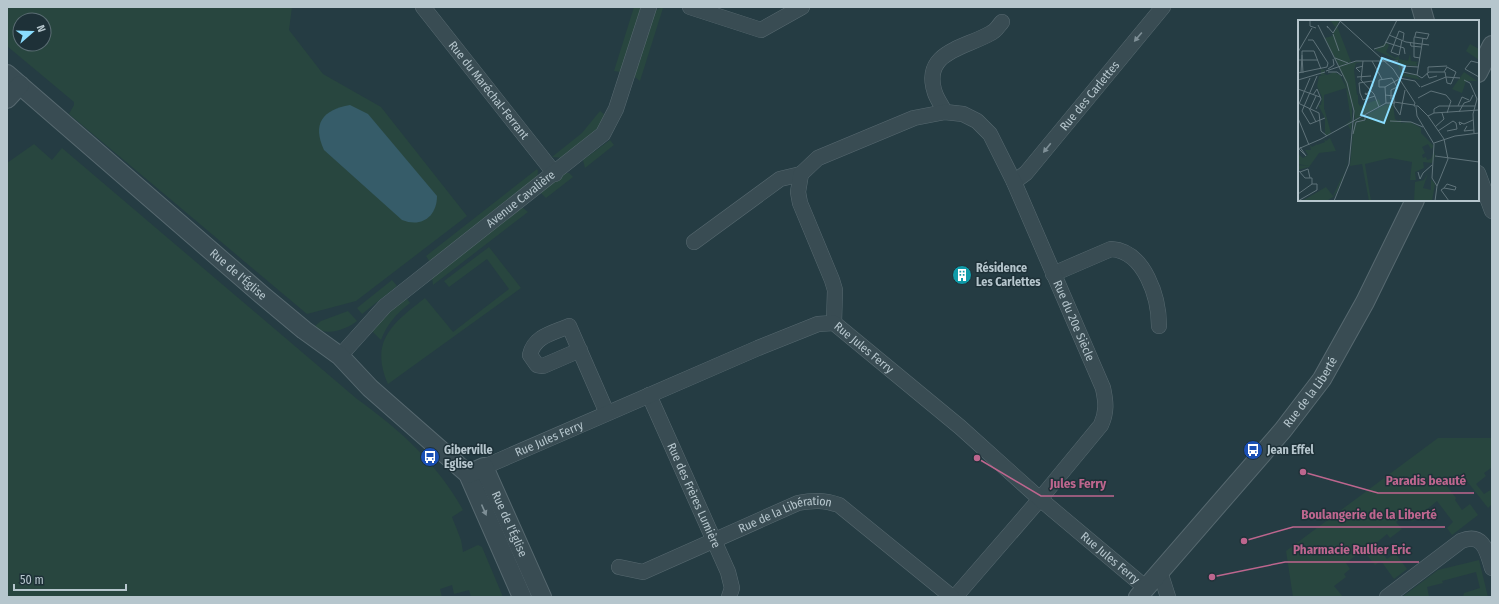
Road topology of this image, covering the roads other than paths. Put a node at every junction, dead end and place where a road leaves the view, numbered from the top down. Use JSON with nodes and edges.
{"nodes":[{"id":1,"x":422,"y":7,"type":"edge"},
{"id":2,"x":649,"y":7,"type":"edge"},
{"id":3,"x":802,"y":7,"type":"edge"},
{"id":4,"x":1163,"y":7,"type":"edge"},
{"id":5,"x":1421,"y":7,"type":"edge"},
{"id":6,"x":694,"y":8,"type":"edge"},
{"id":7,"x":1425,"y":20,"type":"edge"},
{"id":8,"x":1002,"y":22,"type":"dead end"},
{"id":9,"x":1492,"y":45,"type":"edge"},
{"id":10,"x":1479,"y":71,"type":"edge"},
{"id":11,"x":14,"y":80,"type":"edge"},
{"id":12,"x":7,"y":99,"type":"edge"},
{"id":13,"x":945,"y":112,"type":"junction"},
{"id":14,"x":555,"y":174,"type":"junction"},
{"id":15,"x":801,"y":174,"type":"junction"},
{"id":16,"x":1479,"y":176,"type":"edge"},
{"id":17,"x":1014,"y":182,"type":"junction"},
{"id":18,"x":1415,"y":201,"type":"edge"},
{"id":19,"x":1492,"y":211,"type":"edge"},
{"id":20,"x":694,"y":242,"type":"dead end"},
{"id":21,"x":1053,"y":274,"type":"junction"},
{"id":22,"x":834,"y":322,"type":"junction"},
{"id":23,"x":1159,"y":326,"type":"dead end"},
{"id":24,"x":580,"y":350,"type":"dead end"},
{"id":25,"x":340,"y":356,"type":"junction"},
{"id":26,"x":649,"y":394,"type":"junction"},
{"id":27,"x":607,"y":413,"type":"junction"},
{"id":28,"x":484,"y":468,"type":"junction"},
{"id":29,"x":468,"y":474,"type":"junction"},
{"id":30,"x":1040,"y":499,"type":"junction"},
{"id":31,"x":714,"y":540,"type":"junction"},
{"id":32,"x":619,"y":567,"type":"dead end"},
{"id":33,"x":1492,"y":568,"type":"edge"},
{"id":34,"x":1160,"y":572,"type":"junction"},
{"id":35,"x":1142,"y":592,"type":"edge"},
{"id":36,"x":522,"y":597,"type":"edge"},
{"id":37,"x":542,"y":597,"type":"edge"},
{"id":38,"x":729,"y":597,"type":"edge"},
{"id":39,"x":954,"y":597,"type":"edge"},
{"id":40,"x":1168,"y":597,"type":"edge"},
{"id":41,"x":1387,"y":597,"type":"edge"}],
"edges":[{"from":1,"to":14,"type":"street","name":"Rue du Maréchal-Ferrant"},
{"from":2,"to":14,"type":"street","name":"Avenue Cavalière"},
{"from":3,"to":6,"type":"street"},
{"from":4,"to":17,"type":"street","name":"Rue des Carlettes","one_way":true},
{"from":5,"to":7,"type":"street"},
{"from":8,"to":13,"type":"street"},
{"from":9,"to":10,"type":"street"},
{"from":11,"to":12,"type":"street"},
{"from":11,"to":25,"type":"street","name":"Rue de l'Église"},
{"from":13,"to":15,"type":"street","name":"Rue du 20e Siècle"},
{"from":13,"to":17,"type":"street","name":"Rue du 20e Siècle"},
{"from":14,"to":25,"type":"street","name":"Avenue Cavalière"},
{"from":15,"to":20,"type":"street"},
{"from":15,"to":22,"type":"street"},
{"from":16,"to":19,"type":"street"},
{"from":17,"to":21,"type":"street","name":"Rue du 20e Siècle"},
{"from":18,"to":34,"type":"street","name":"Rue de la Liberté"},
{"from":21,"to":23,"type":"street"},
{"from":21,"to":30,"type":"street","name":"Rue du 20e Siècle"},
{"from":22,"to":26,"type":"street","name":"Rue Jules Ferry"},
{"from":22,"to":30,"type":"street","name":"Rue Jules Ferry"},
{"from":24,"to":27,"type":"street"},
{"from":25,"to":29,"type":"street","name":"Rue de l'Église"},
{"from":26,"to":27,"type":"street","name":"Rue Jules Ferry"},
{"from":26,"to":31,"type":"street","name":"Rue des Frères Lumière"},
{"from":27,"to":28,"type":"street","name":"Rue Jules Ferry"},
{"from":28,"to":29,"type":"street"},
{"from":28,"to":37,"type":"street","name":"Rue de l'Église"},
{"from":29,"to":36,"type":"street","name":"Rue de l'Église","one_way":true},
{"from":30,"to":35,"type":"street","name":"Rue Jules Ferry"},
{"from":30,"to":39,"type":"street","name":"Rue de la Libération"},
{"from":31,"to":32,"type":"street","name":"Rue de la Libération"},
{"from":31,"to":38,"type":"street","name":"Rue des Frères Lumière"},
{"from":31,"to":39,"type":"street","name":"Rue de la Libération"},
{"from":33,"to":41,"type":"street"},
{"from":34,"to":35,"type":"street","name":"Rue de la Liberté"},
{"from":34,"to":40,"type":"street"}]}
